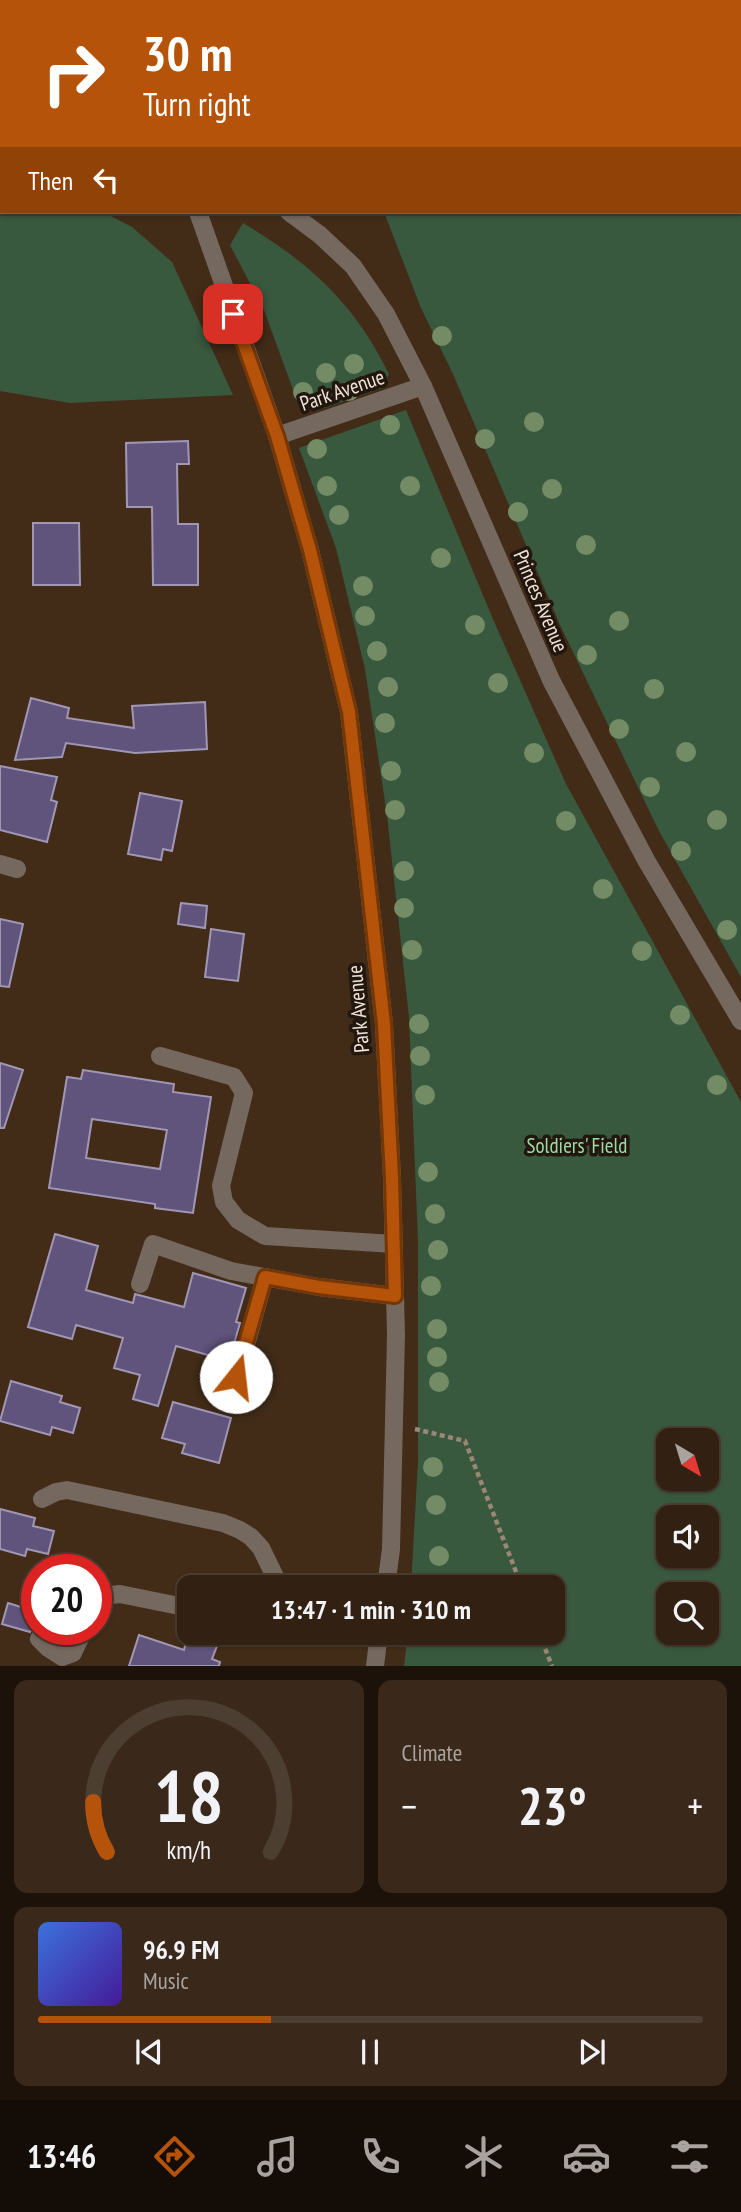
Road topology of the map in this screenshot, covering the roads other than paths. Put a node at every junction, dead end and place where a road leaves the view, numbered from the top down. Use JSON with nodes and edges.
{"nodes":[{"id":1,"x":199,"y":214,"type":"edge"},
{"id":2,"x":292,"y":214,"type":"edge"},
{"id":3,"x":423,"y":386,"type":"junction"},
{"id":4,"x":277,"y":436,"type":"junction"},
{"id":5,"x":741,"y":1021,"type":"edge"},
{"id":6,"x":160,"y":1056,"type":"dead end"},
{"id":7,"x":394,"y":1244,"type":"junction"},
{"id":8,"x":265,"y":1277,"type":"junction"},
{"id":9,"x":140,"y":1284,"type":"dead end"},
{"id":10,"x":395,"y":1296,"type":"junction"},
{"id":11,"x":231,"y":1398,"type":"dead end"},
{"id":12,"x":42,"y":1499,"type":"dead end"},
{"id":13,"x":274,"y":1575,"type":"edge"},
{"id":14,"x":388,"y":1575,"type":"edge"},
{"id":15,"x":112,"y":1596,"type":"edge"},
{"id":16,"x":177,"y":1606,"type":"edge"},
{"id":17,"x":45,"y":1645,"type":"edge"},
{"id":18,"x":77,"y":1645,"type":"edge"},
{"id":19,"x":378,"y":1645,"type":"edge"},
{"id":20,"x":375,"y":1666,"type":"edge"}],
"edges":[{"from":1,"to":4,"type":"street","name":"Park Avenue"},
{"from":2,"to":3,"type":"street","name":"Princes Avenue"},
{"from":3,"to":4,"type":"street","name":"Park Avenue"},
{"from":3,"to":5,"type":"street","name":"Princes Avenue"},
{"from":4,"to":7,"type":"street","name":"Park Avenue"},
{"from":6,"to":7,"type":"street"},
{"from":7,"to":10,"type":"street","name":"Park Avenue"},
{"from":8,"to":9,"type":"street"},
{"from":8,"to":10,"type":"street"},
{"from":8,"to":11,"type":"street"},
{"from":10,"to":14,"type":"street","name":"Park Avenue"},
{"from":12,"to":13,"type":"street"},
{"from":15,"to":16,"type":"street"},
{"from":17,"to":18,"type":"street"},
{"from":19,"to":20,"type":"street"}]}
